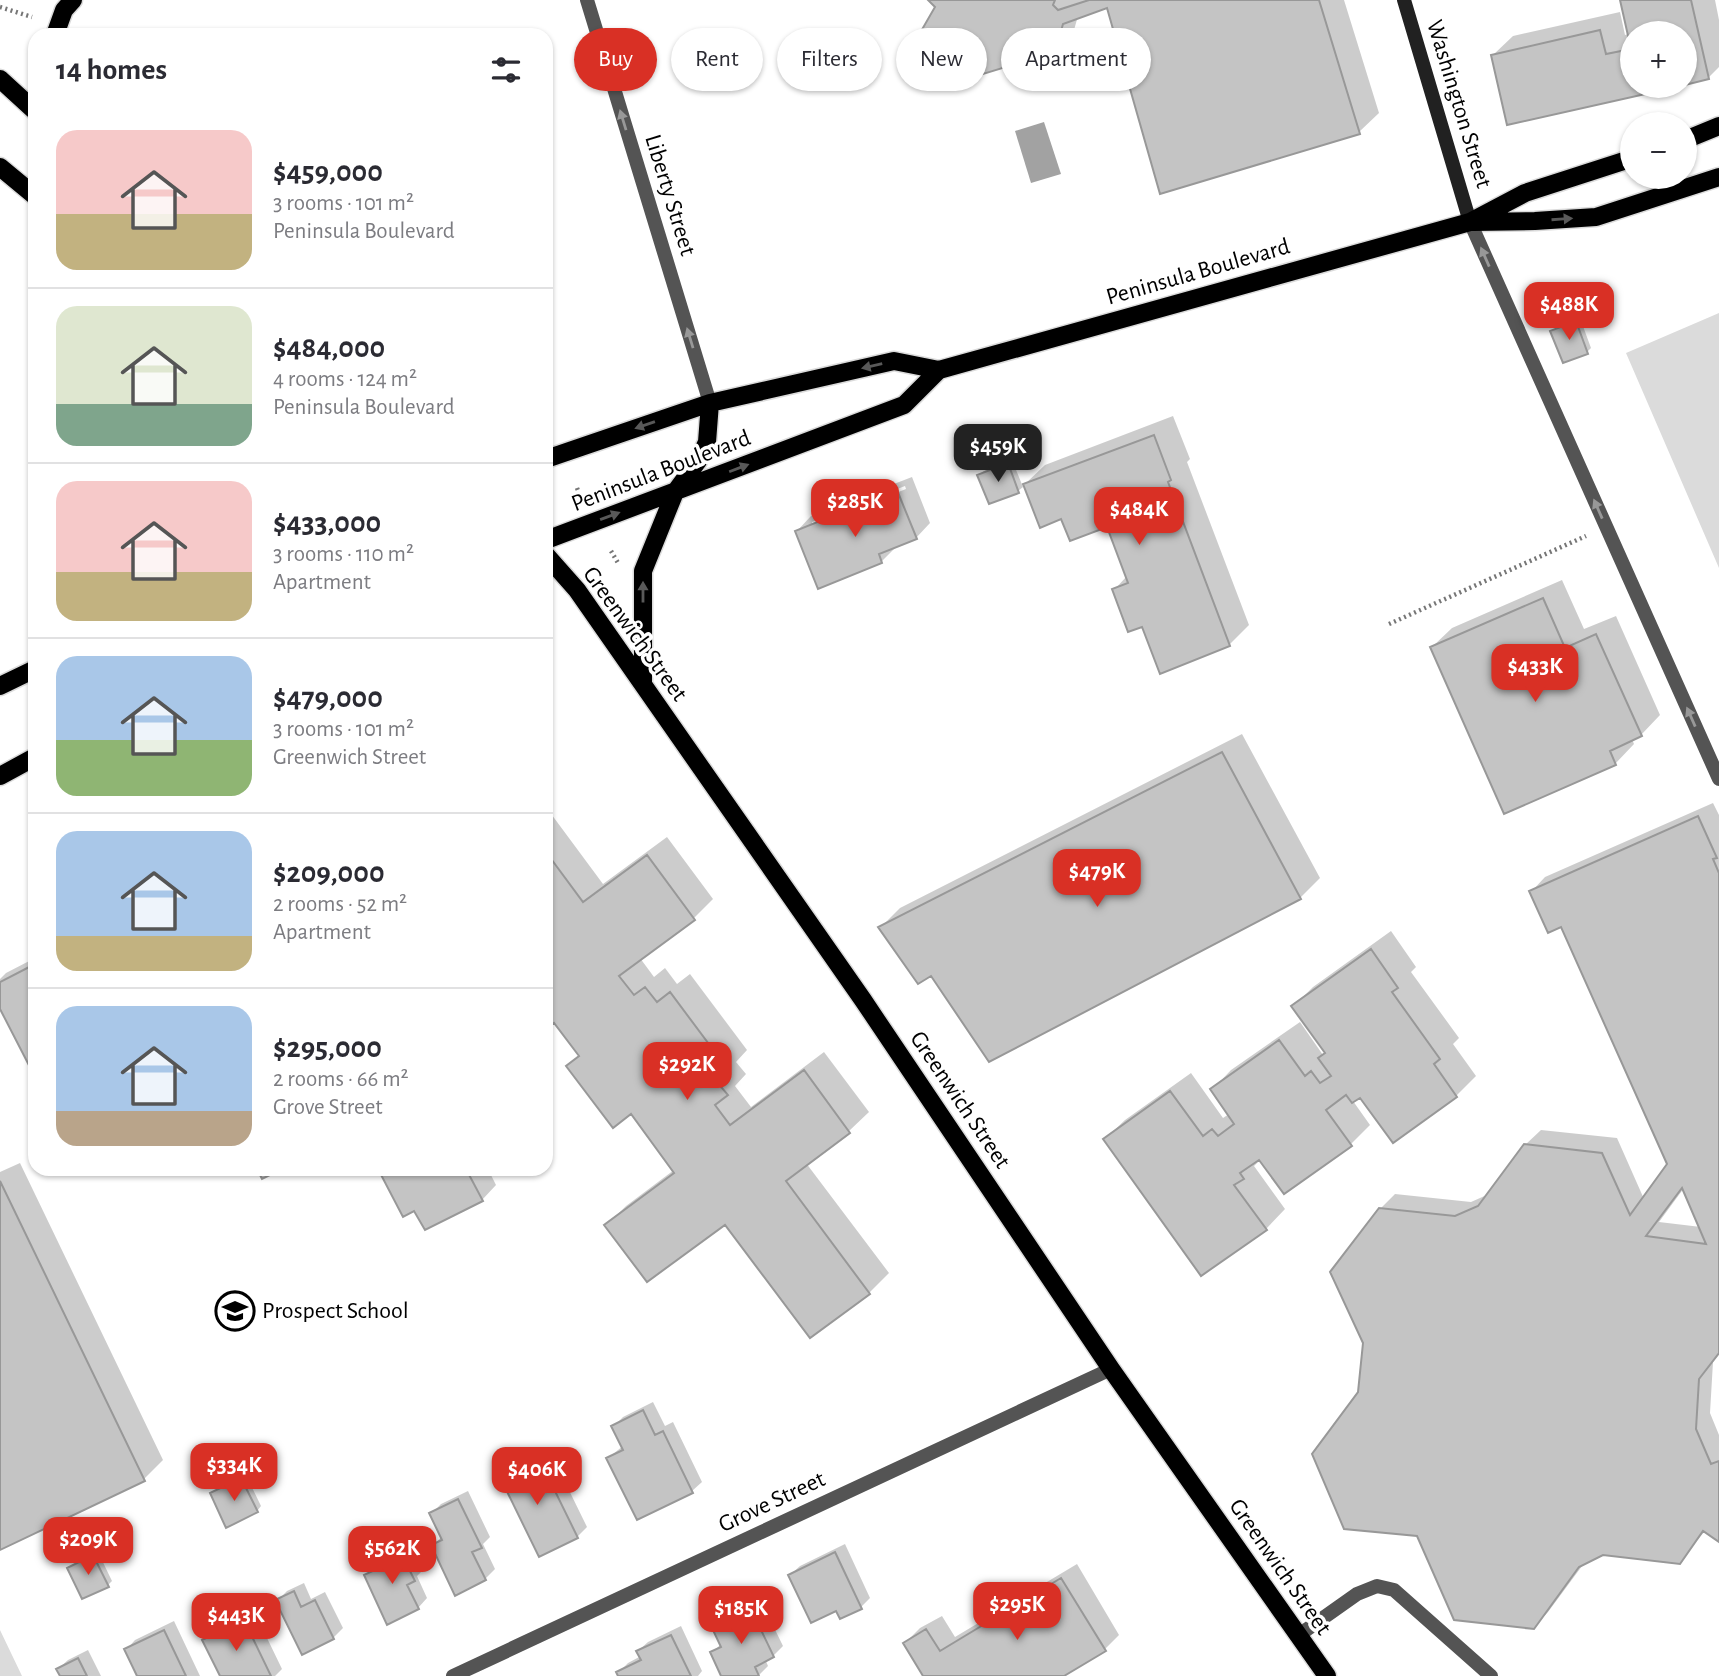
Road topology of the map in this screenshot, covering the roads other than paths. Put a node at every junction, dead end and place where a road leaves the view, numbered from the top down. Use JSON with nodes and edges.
{"nodes":[{"id":1,"x":73,"y":0,"type":"edge"},
{"id":2,"x":587,"y":0,"type":"edge"},
{"id":3,"x":1404,"y":0,"type":"edge"},
{"id":4,"x":58,"y":28,"type":"edge"},
{"id":5,"x":0,"y":79,"type":"edge"},
{"id":6,"x":28,"y":105,"type":"edge"},
{"id":7,"x":1719,"y":126,"type":"edge"},
{"id":8,"x":1697,"y":135,"type":"edge"},
{"id":9,"x":1620,"y":162,"type":"edge"},
{"id":10,"x":0,"y":167,"type":"edge"},
{"id":11,"x":1719,"y":177,"type":"edge"},
{"id":12,"x":28,"y":190,"type":"edge"},
{"id":13,"x":1470,"y":222,"type":"junction"},
{"id":14,"x":939,"y":370,"type":"junction"},
{"id":15,"x":710,"y":403,"type":"junction"},
{"id":16,"x":553,"y":457,"type":"edge"},
{"id":17,"x":675,"y":492,"type":"junction"},
{"id":18,"x":553,"y":537,"type":"edge"},
{"id":19,"x":553,"y":563,"type":"edge"},
{"id":20,"x":28,"y":672,"type":"edge"},
{"id":21,"x":643,"y":685,"type":"junction"},
{"id":22,"x":0,"y":686,"type":"edge"},
{"id":23,"x":28,"y":761,"type":"edge"},
{"id":24,"x":0,"y":776,"type":"edge"},
{"id":25,"x":1719,"y":779,"type":"edge"},
{"id":26,"x":1111,"y":1368,"type":"junction"},
{"id":27,"x":1299,"y":1635,"type":"junction"},
{"id":28,"x":453,"y":1676,"type":"edge"},
{"id":29,"x":1327,"y":1676,"type":"edge"},
{"id":30,"x":1491,"y":1676,"type":"edge"}],
"edges":[{"from":1,"to":4,"type":"main road"},
{"from":15,"to":2,"type":"street","name":"Liberty Street","one_way":true},
{"from":3,"to":13,"type":"main road","name":"Washington Street"},
{"from":5,"to":6,"type":"main road"},
{"from":7,"to":8,"type":"main road"},
{"from":9,"to":13,"type":"main road","name":"Peninsula Boulevard"},
{"from":10,"to":12,"type":"main road"},
{"from":13,"to":11,"type":"main road","name":"Peninsula Boulevard","one_way":true},
{"from":13,"to":14,"type":"main road","name":"Peninsula Boulevard"},
{"from":25,"to":13,"type":"street","one_way":true},
{"from":14,"to":15,"type":"main road","name":"Peninsula Boulevard","one_way":true},
{"from":17,"to":14,"type":"main road","name":"Peninsula Boulevard","one_way":true},
{"from":15,"to":16,"type":"main road","name":"Peninsula Boulevard","one_way":true},
{"from":15,"to":17,"type":"main road"},
{"from":18,"to":17,"type":"main road","name":"Peninsula Boulevard","one_way":true},
{"from":21,"to":17,"type":"main road","one_way":true},
{"from":19,"to":21,"type":"main road","name":"Greenwich Street"},
{"from":20,"to":22,"type":"main road"},
{"from":21,"to":26,"type":"main road","name":"Greenwich Street"},
{"from":23,"to":24,"type":"main road"},
{"from":26,"to":27,"type":"main road","name":"Greenwich Street"},
{"from":26,"to":28,"type":"street","name":"Grove Street"},
{"from":27,"to":29,"type":"main road","name":"Greenwich Street"},
{"from":27,"to":30,"type":"street"}]}
